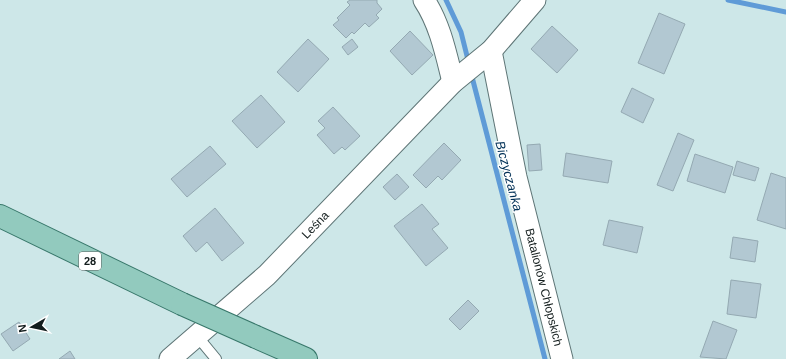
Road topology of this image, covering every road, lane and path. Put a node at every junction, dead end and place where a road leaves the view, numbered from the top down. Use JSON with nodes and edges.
{"nodes":[{"id":1,"x":424,"y":0,"type":"edge"},
{"id":2,"x":535,"y":0,"type":"edge"},
{"id":3,"x":487,"y":54,"type":"junction"},
{"id":4,"x":454,"y":82,"type":"junction"},
{"id":5,"x":0,"y":216,"type":"edge"},
{"id":6,"x":197,"y":336,"type":"junction"},
{"id":7,"x":170,"y":359,"type":"edge"},
{"id":8,"x":216,"y":359,"type":"edge"},
{"id":9,"x":306,"y":359,"type":"edge"},
{"id":10,"x":562,"y":359,"type":"edge"}],
"edges":[{"from":1,"to":4,"type":"street"},
{"from":2,"to":3,"type":"street"},
{"from":3,"to":4,"type":"street"},
{"from":3,"to":10,"type":"street","name":"Batalionów Chłopskich"},
{"from":4,"to":6,"type":"street","name":"Leśna"},
{"from":5,"to":9,"type":"main road","number":"28","bridge":true},
{"from":6,"to":7,"type":"street","name":"Leśna"},
{"from":6,"to":8,"type":"lane"}]}
